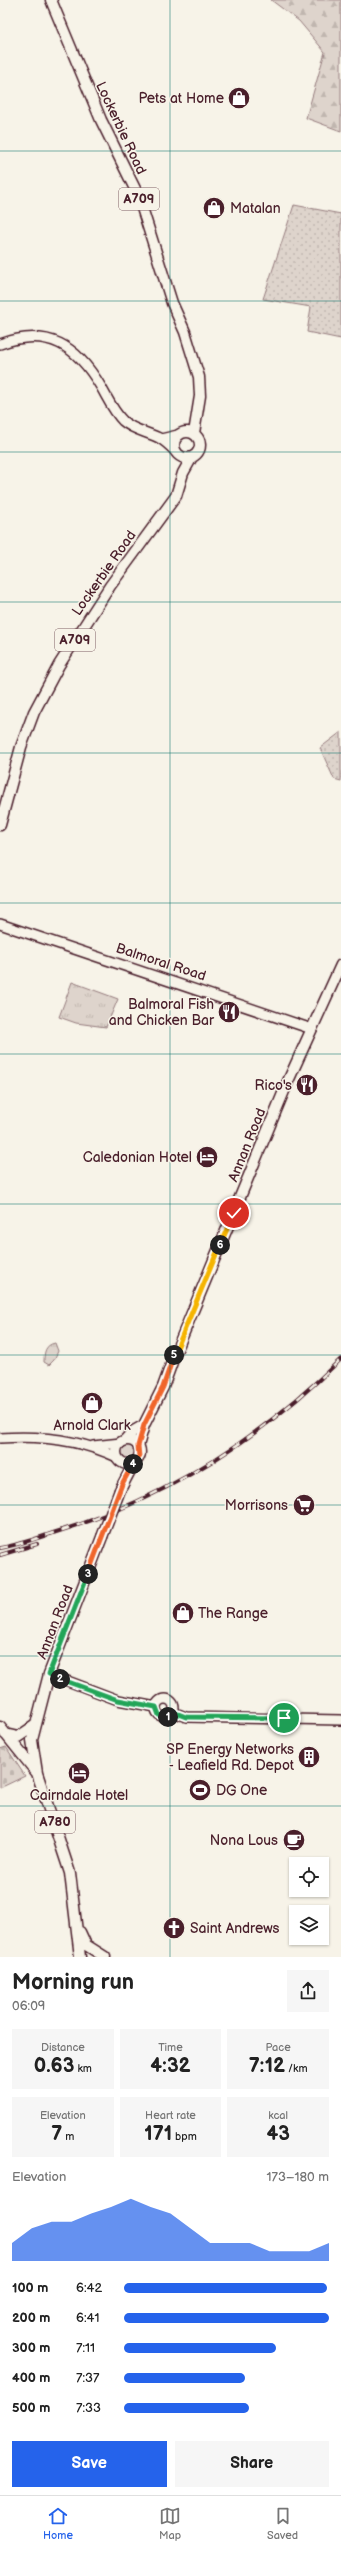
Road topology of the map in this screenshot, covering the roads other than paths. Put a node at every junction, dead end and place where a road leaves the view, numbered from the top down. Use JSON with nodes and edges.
{"nodes":[{"id":1,"x":50,"y":0,"type":"edge"},
{"id":2,"x":0,"y":344,"type":"edge"},
{"id":3,"x":186,"y":433,"type":"junction"},
{"id":4,"x":161,"y":439,"type":"junction"},
{"id":5,"x":177,"y":453,"type":"junction"},
{"id":6,"x":192,"y":457,"type":"junction"},
{"id":7,"x":183,"y":473,"type":"junction"},
{"id":8,"x":0,"y":825,"type":"edge"},
{"id":9,"x":0,"y":924,"type":"edge"},
{"id":10,"x":341,"y":965,"type":"edge"},
{"id":11,"x":312,"y":1029,"type":"junction"},
{"id":12,"x":144,"y":1425,"type":"junction"},
{"id":13,"x":0,"y":1438,"type":"edge"},
{"id":14,"x":122,"y":1442,"type":"junction"},
{"id":15,"x":94,"y":1446,"type":"junction"},
{"id":16,"x":138,"y":1446,"type":"junction"},
{"id":17,"x":118,"y":1459,"type":"junction"},
{"id":18,"x":134,"y":1463,"type":"junction"},
{"id":19,"x":121,"y":1487,"type":"junction"},
{"id":20,"x":49,"y":1674,"type":"junction"},
{"id":21,"x":156,"y":1707,"type":"junction"},
{"id":22,"x":173,"y":1712,"type":"junction"},
{"id":23,"x":341,"y":1720,"type":"edge"},
{"id":24,"x":34,"y":1726,"type":"junction"},
{"id":25,"x":2,"y":1730,"type":"edge"},
{"id":26,"x":37,"y":1773,"type":"junction"},
{"id":27,"x":77,"y":1923,"type":"junction"},
{"id":28,"x":94,"y":1950,"type":"junction"},
{"id":29,"x":80,"y":1957,"type":"edge"},
{"id":30,"x":84,"y":1957,"type":"edge"},
{"id":31,"x":105,"y":1957,"type":"edge"}],
"edges":[{"from":1,"to":3,"type":"main road","name":"Lockerbie Road","number":"A709"},
{"from":2,"to":4,"type":"street"},
{"from":3,"to":4,"type":"street"},
{"from":3,"to":5,"type":"main road","number":"A709"},
{"from":3,"to":6,"type":"main road","number":"A709"},
{"from":4,"to":5,"type":"street"},
{"from":5,"to":6,"type":"main road"},
{"from":5,"to":7,"type":"main road","number":"A709"},
{"from":6,"to":7,"type":"main road","name":"Lockerbie Road","number":"A709"},
{"from":7,"to":8,"type":"main road","name":"Lockerbie Road","number":"A709"},
{"from":9,"to":11,"type":"street","name":"Balmoral Road"},
{"from":10,"to":11,"type":"main road","name":"Annan Road"},
{"from":11,"to":12,"type":"main road","name":"Annan Road"},
{"from":12,"to":14,"type":"main road","name":"Annan Road"},
{"from":12,"to":16,"type":"main road","name":"Annan Road"},
{"from":13,"to":15,"type":"street"},
{"from":14,"to":15,"type":"street"},
{"from":14,"to":16,"type":"main road"},
{"from":14,"to":17,"type":"main road"},
{"from":15,"to":17,"type":"street"},
{"from":16,"to":18,"type":"main road"},
{"from":17,"to":18,"type":"main road"},
{"from":17,"to":19,"type":"main road","name":"Annan Road","number":"A780"},
{"from":18,"to":19,"type":"main road","name":"Annan Road","number":"A780"},
{"from":19,"to":20,"type":"main road","name":"Annan Road","number":"A780","bridge":true},
{"from":20,"to":21,"type":"street"},
{"from":20,"to":24,"type":"main road","name":"Annan Road","number":"A780"},
{"from":21,"to":22,"type":"street"},
{"from":21,"to":22,"type":"street"},
{"from":22,"to":23,"type":"street"},
{"from":24,"to":25,"type":"main road"},
{"from":24,"to":26,"type":"main road","name":"Annan Road","number":"A780"},
{"from":25,"to":26,"type":"main road"},
{"from":26,"to":27,"type":"main road","number":"A780"},
{"from":27,"to":28,"type":"main road"},
{"from":27,"to":29,"type":"main road","number":"A780"},
{"from":28,"to":30,"type":"main road"},
{"from":28,"to":31,"type":"main road"}]}
